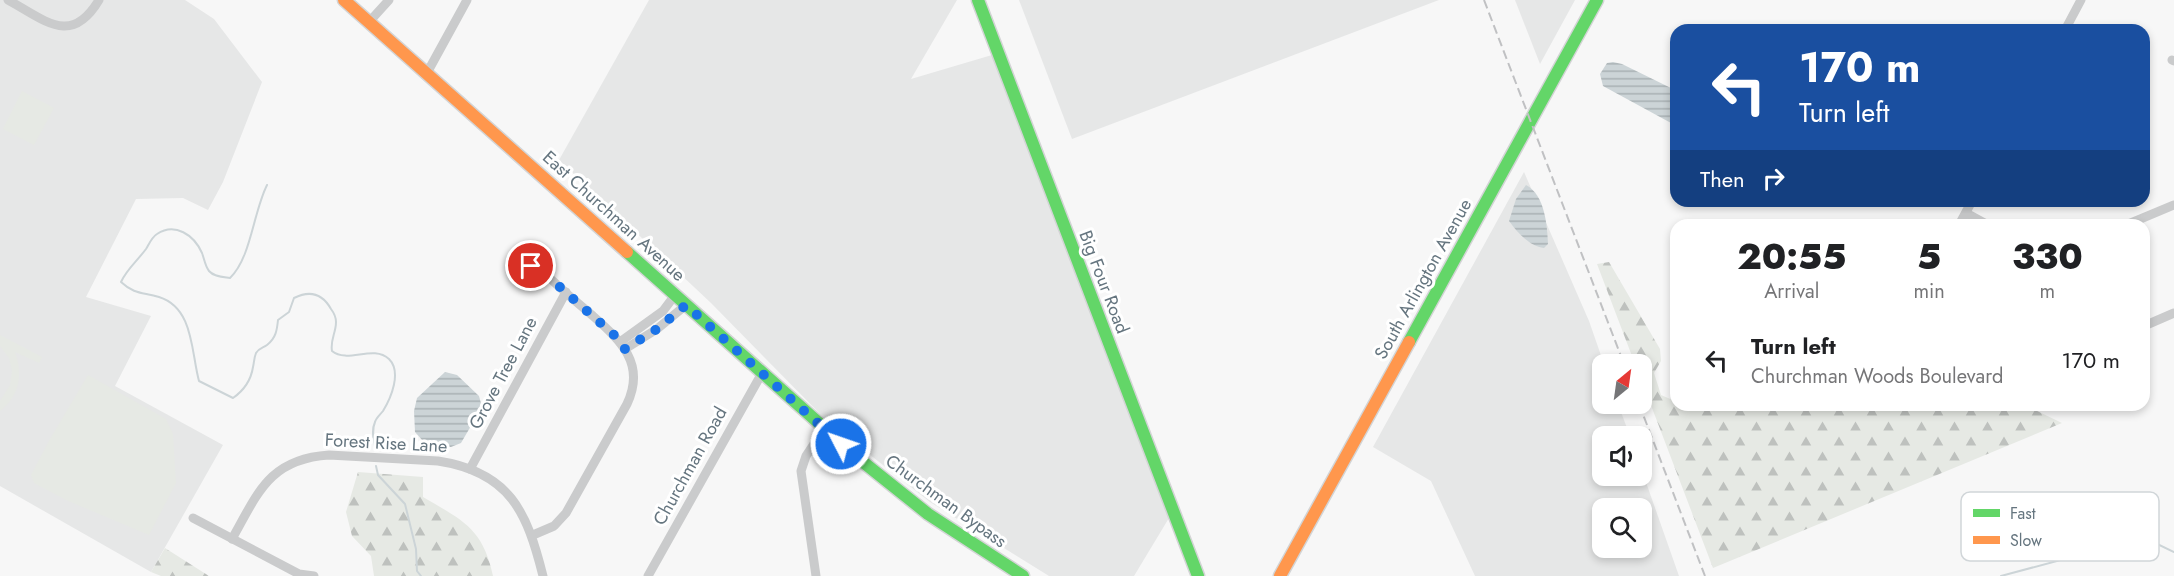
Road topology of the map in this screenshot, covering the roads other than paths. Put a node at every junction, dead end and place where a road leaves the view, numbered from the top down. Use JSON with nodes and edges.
{"nodes":[{"id":1,"x":8,"y":0,"type":"edge"},
{"id":2,"x":99,"y":0,"type":"edge"},
{"id":3,"x":344,"y":0,"type":"edge"},
{"id":4,"x":389,"y":0,"type":"edge"},
{"id":5,"x":467,"y":0,"type":"edge"},
{"id":6,"x":978,"y":0,"type":"edge"},
{"id":7,"x":1597,"y":0,"type":"edge"},
{"id":8,"x":2081,"y":0,"type":"edge"},
{"id":9,"x":369,"y":22,"type":"junction"},
{"id":10,"x":2068,"y":24,"type":"edge"},
{"id":11,"x":427,"y":73,"type":"junction"},
{"id":12,"x":2174,"y":205,"type":"edge"},
{"id":13,"x":1969,"y":207,"type":"edge"},
{"id":14,"x":1966,"y":213,"type":"junction"},
{"id":15,"x":1962,"y":219,"type":"edge"},
{"id":16,"x":1977,"y":219,"type":"edge"},
{"id":17,"x":2140,"y":219,"type":"edge"},
{"id":18,"x":517,"y":262,"type":"dead end"},
{"id":19,"x":566,"y":292,"type":"junction"},
{"id":20,"x":675,"y":295,"type":"junction"},
{"id":21,"x":686,"y":305,"type":"junction"},
{"id":22,"x":2174,"y":313,"type":"edge"},
{"id":23,"x":2150,"y":323,"type":"edge"},
{"id":24,"x":622,"y":346,"type":"junction"},
{"id":25,"x":762,"y":373,"type":"junction"},
{"id":26,"x":824,"y":429,"type":"junction"},
{"id":27,"x":470,"y":469,"type":"junction"},
{"id":28,"x":193,"y":518,"type":"dead end"},
{"id":29,"x":533,"y":535,"type":"junction"},
{"id":30,"x":232,"y":539,"type":"junction"},
{"id":31,"x":1279,"y":574,"type":"edge"},
{"id":32,"x":314,"y":576,"type":"edge"},
{"id":33,"x":543,"y":576,"type":"edge"},
{"id":34,"x":648,"y":576,"type":"edge"},
{"id":35,"x":816,"y":576,"type":"edge"},
{"id":36,"x":1023,"y":576,"type":"edge"},
{"id":37,"x":1198,"y":576,"type":"edge"}],
"edges":[{"from":1,"to":2,"type":"street"},
{"from":3,"to":9,"type":"street","name":"East Churchman Avenue"},
{"from":4,"to":9,"type":"street"},
{"from":5,"to":11,"type":"street"},
{"from":6,"to":37,"type":"street","name":"Big Four Road"},
{"from":7,"to":31,"type":"street","name":"South Arlington Avenue"},
{"from":8,"to":10,"type":"street"},
{"from":9,"to":11,"type":"street","name":"East Churchman Avenue"},
{"from":11,"to":20,"type":"street","name":"East Churchman Avenue"},
{"from":12,"to":17,"type":"street"},
{"from":13,"to":14,"type":"street"},
{"from":14,"to":15,"type":"street"},
{"from":14,"to":16,"type":"street"},
{"from":18,"to":19,"type":"street"},
{"from":19,"to":24,"type":"street"},
{"from":19,"to":27,"type":"street","name":"Grove Tree Lane"},
{"from":20,"to":21,"type":"street","name":"East Churchman Avenue"},
{"from":20,"to":24,"type":"street"},
{"from":21,"to":24,"type":"street"},
{"from":21,"to":25,"type":"street","name":"East Churchman Avenue"},
{"from":22,"to":23,"type":"street"},
{"from":24,"to":29,"type":"street"},
{"from":25,"to":26,"type":"street","name":"East Churchman Avenue"},
{"from":25,"to":34,"type":"street","name":"Churchman Road"},
{"from":26,"to":35,"type":"street"},
{"from":26,"to":36,"type":"street","name":"Churchman Bypass"},
{"from":27,"to":29,"type":"street","name":"Forest Rise Lane"},
{"from":27,"to":30,"type":"street","name":"Forest Rise Lane"},
{"from":28,"to":30,"type":"street"},
{"from":29,"to":33,"type":"street","name":"Forest Rise Lane"},
{"from":30,"to":32,"type":"street"}]}
